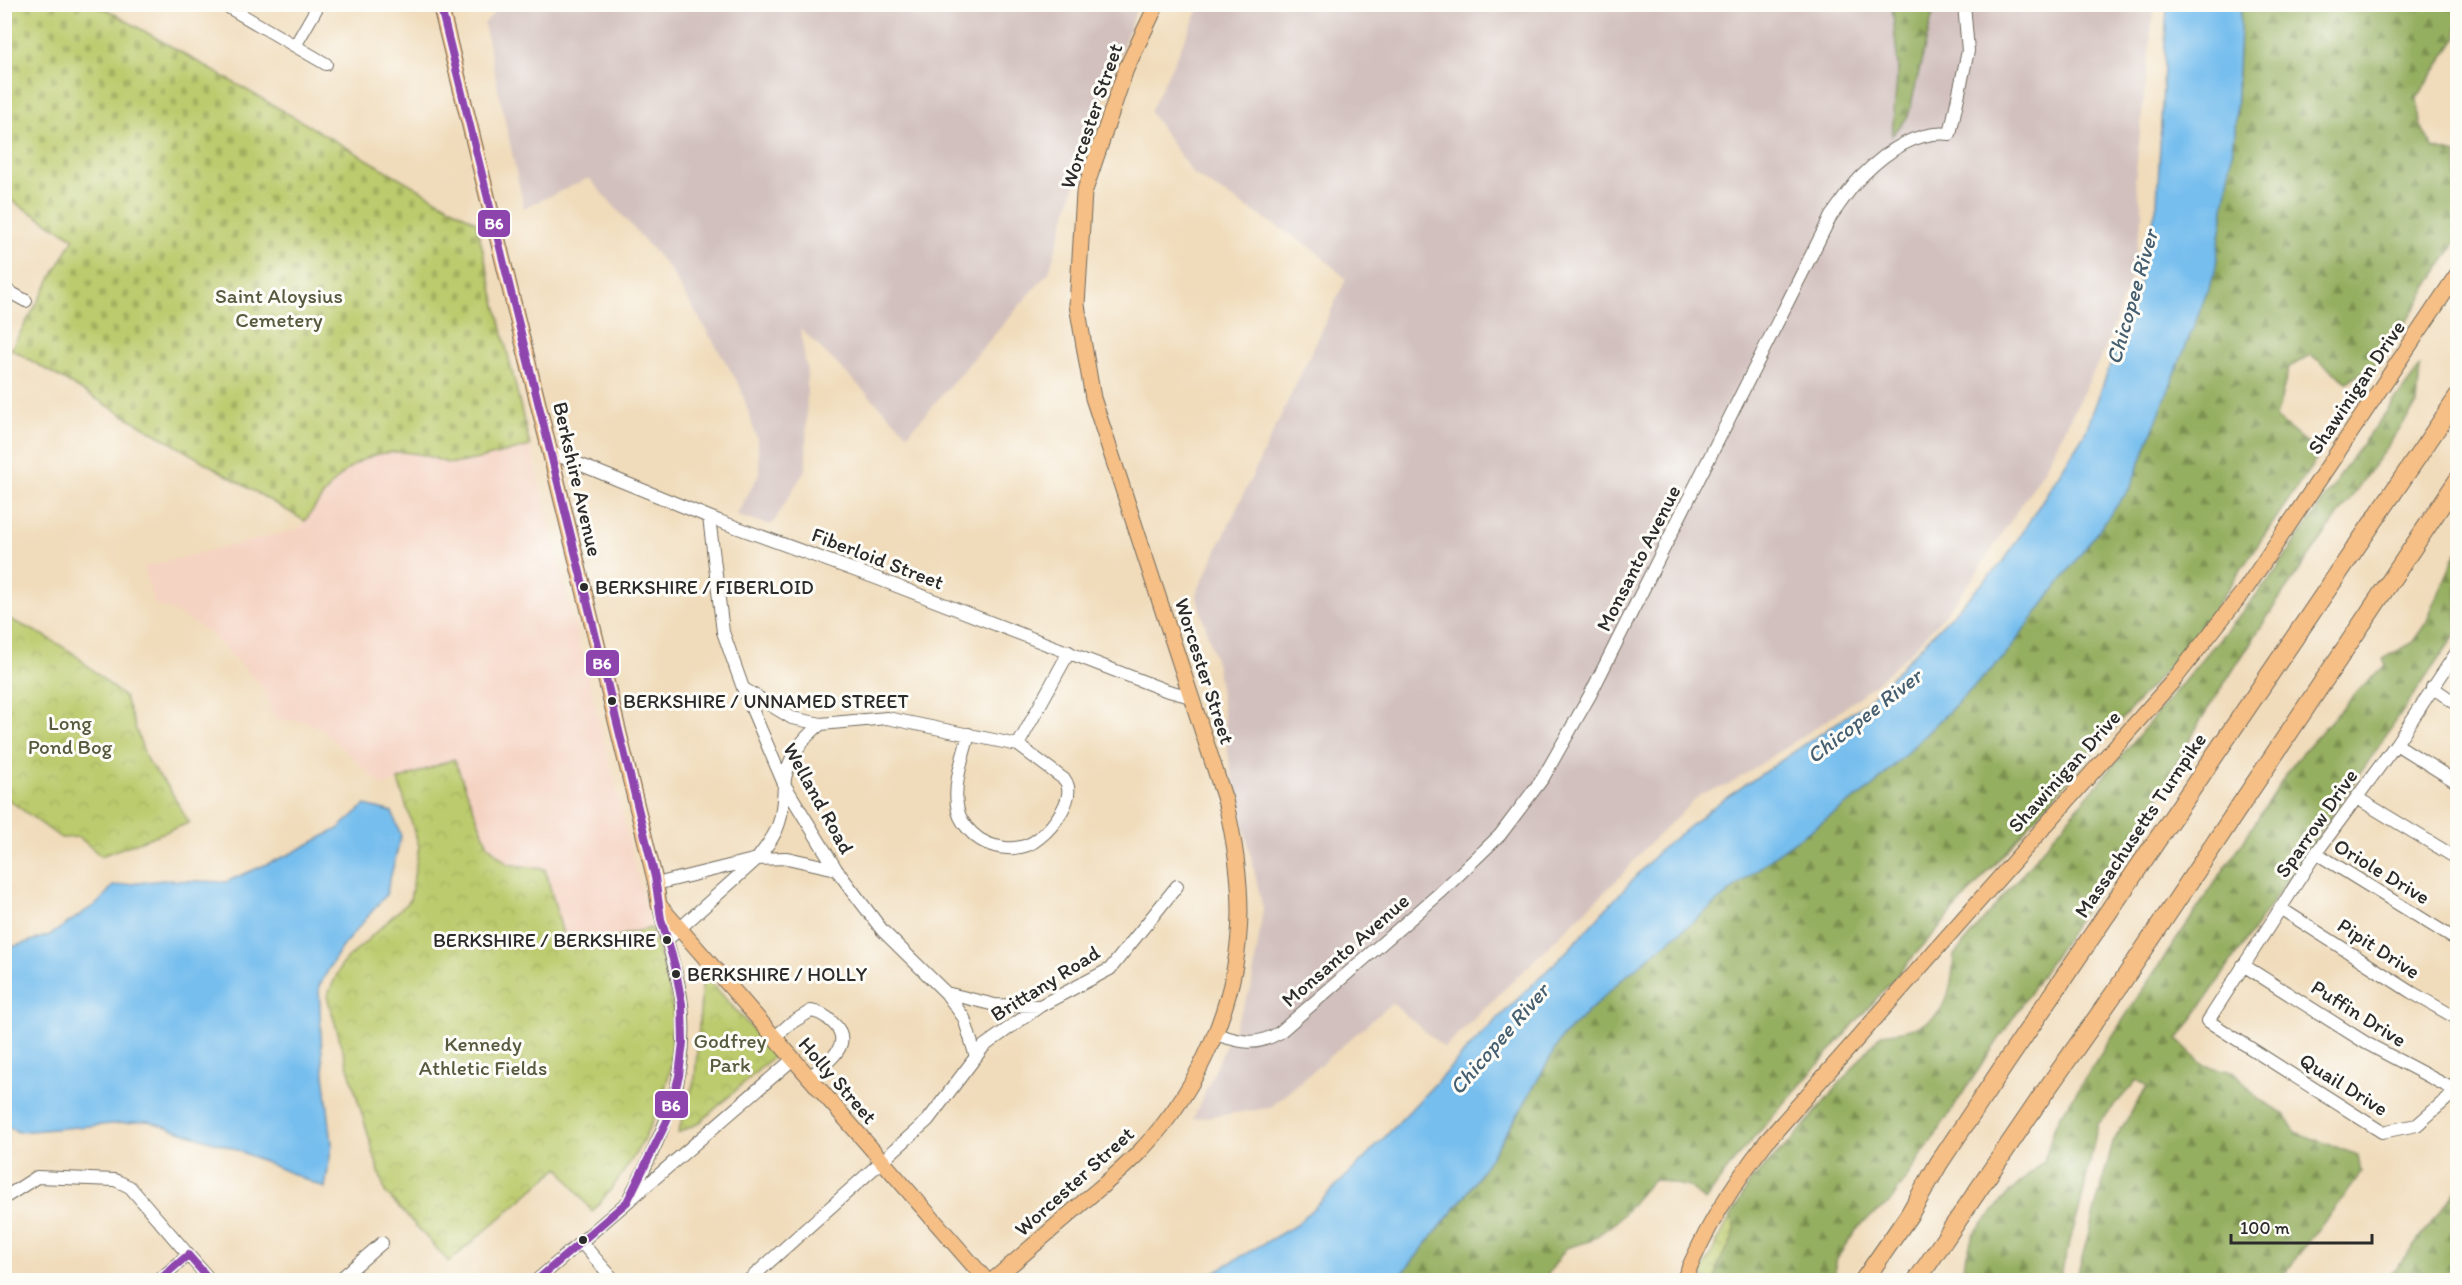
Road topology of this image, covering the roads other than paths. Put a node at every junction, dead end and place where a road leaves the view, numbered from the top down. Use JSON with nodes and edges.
{"nodes":[{"id":1,"x":223,"y":4,"type":"edge"},
{"id":2,"x":319,"y":4,"type":"edge"},
{"id":3,"x":440,"y":4,"type":"edge"},
{"id":4,"x":1157,"y":4,"type":"edge"},
{"id":5,"x":1964,"y":4,"type":"edge"},
{"id":6,"x":295,"y":46,"type":"junction"},
{"id":7,"x":326,"y":64,"type":"dead end"},
{"id":8,"x":2457,"y":273,"type":"edge"},
{"id":9,"x":4,"y":289,"type":"edge"},
{"id":10,"x":26,"y":302,"type":"dead end"},
{"id":11,"x":2457,"y":397,"type":"edge"},
{"id":12,"x":552,"y":453,"type":"junction"},
{"id":13,"x":2457,"y":480,"type":"edge"},
{"id":14,"x":709,"y":517,"type":"junction"},
{"id":15,"x":2457,"y":650,"type":"edge"},
{"id":16,"x":1069,"y":652,"type":"junction"},
{"id":17,"x":2432,"y":687,"type":"junction"},
{"id":18,"x":743,"y":688,"type":"junction"},
{"id":19,"x":1191,"y":697,"type":"junction"},
{"id":20,"x":2457,"y":705,"type":"edge"},
{"id":21,"x":821,"y":724,"type":"junction"},
{"id":22,"x":969,"y":734,"type":"junction"},
{"id":23,"x":2396,"y":744,"type":"junction"},
{"id":24,"x":1018,"y":745,"type":"junction"},
{"id":25,"x":2457,"y":783,"type":"edge"},
{"id":26,"x":784,"y":784,"type":"junction"},
{"id":27,"x":2357,"y":798,"type":"junction"},
{"id":28,"x":2316,"y":853,"type":"junction"},
{"id":29,"x":757,"y":859,"type":"junction"},
{"id":30,"x":2457,"y":859,"type":"edge"},
{"id":31,"x":836,"y":869,"type":"junction"},
{"id":32,"x":656,"y":884,"type":"junction"},
{"id":33,"x":1177,"y":886,"type":"dead end"},
{"id":34,"x":659,"y":905,"type":"junction"},
{"id":35,"x":2280,"y":908,"type":"junction"},
{"id":36,"x":680,"y":929,"type":"junction"},
{"id":37,"x":667,"y":940,"type":"junction"},
{"id":38,"x":2457,"y":941,"type":"edge"},
{"id":39,"x":2243,"y":965,"type":"junction"},
{"id":40,"x":946,"y":993,"type":"junction"},
{"id":41,"x":1040,"y":1006,"type":"junction"},
{"id":42,"x":2457,"y":1019,"type":"edge"},
{"id":43,"x":2208,"y":1021,"type":"joint"},
{"id":44,"x":1215,"y":1034,"type":"junction"},
{"id":45,"x":774,"y":1038,"type":"junction"},
{"id":46,"x":976,"y":1057,"type":"junction"},
{"id":47,"x":792,"y":1060,"type":"junction"},
{"id":48,"x":808,"y":1078,"type":"junction"},
{"id":49,"x":2457,"y":1089,"type":"edge"},
{"id":50,"x":882,"y":1162,"type":"junction"},
{"id":51,"x":4,"y":1198,"type":"edge"},
{"id":52,"x":627,"y":1202,"type":"junction"},
{"id":53,"x":581,"y":1242,"type":"junction"},
{"id":54,"x":382,"y":1243,"type":"dead end"},
{"id":55,"x":188,"y":1255,"type":"junction"},
{"id":56,"x":159,"y":1281,"type":"edge"},
{"id":57,"x":210,"y":1281,"type":"edge"},
{"id":58,"x":339,"y":1281,"type":"edge"},
{"id":59,"x":537,"y":1281,"type":"edge"},
{"id":60,"x":614,"y":1281,"type":"edge"},
{"id":61,"x":749,"y":1281,"type":"edge"},
{"id":62,"x":986,"y":1281,"type":"edge"},
{"id":63,"x":993,"y":1281,"type":"edge"},
{"id":64,"x":1684,"y":1281,"type":"edge"},
{"id":65,"x":1864,"y":1281,"type":"edge"},
{"id":66,"x":1917,"y":1281,"type":"edge"}],
"edges":[{"from":1,"to":6,"type":"street"},
{"from":2,"to":6,"type":"street"},
{"from":3,"to":12,"type":"main road","name":"Berkshire Avenue"},
{"from":4,"to":19,"type":"main road","name":"Worcester Street"},
{"from":5,"to":44,"type":"street","name":"Monsanto Avenue"},
{"from":6,"to":7,"type":"street"},
{"from":8,"to":64,"type":"main road","name":"Shawinigan Drive"},
{"from":9,"to":10,"type":"street"},
{"from":11,"to":65,"type":"highway","name":"Massachusetts Turnpike"},
{"from":12,"to":14,"type":"street","name":"Fiberloid Street"},
{"from":12,"to":32,"type":"main road","name":"Berkshire Avenue"},
{"from":13,"to":66,"type":"highway"},
{"from":14,"to":16,"type":"street","name":"Fiberloid Street"},
{"from":14,"to":18,"type":"street","name":"Welland Road"},
{"from":15,"to":17,"type":"street","name":"Sparrow Drive"},
{"from":16,"to":19,"type":"street","name":"Fiberloid Street"},
{"from":16,"to":24,"type":"street"},
{"from":17,"to":20,"type":"street"},
{"from":17,"to":23,"type":"street","name":"Sparrow Drive"},
{"from":18,"to":21,"type":"street"},
{"from":18,"to":26,"type":"street","name":"Welland Road"},
{"from":19,"to":44,"type":"main road","name":"Worcester Street"},
{"from":21,"to":22,"type":"street"},
{"from":21,"to":26,"type":"street"},
{"from":22,"to":24,"type":"street"},
{"from":22,"to":24,"type":"street"},
{"from":23,"to":25,"type":"street"},
{"from":23,"to":27,"type":"street","name":"Sparrow Drive"},
{"from":26,"to":29,"type":"street"},
{"from":26,"to":31,"type":"street","name":"Welland Road"},
{"from":27,"to":28,"type":"street","name":"Sparrow Drive"},
{"from":27,"to":30,"type":"street"},
{"from":28,"to":35,"type":"street","name":"Sparrow Drive"},
{"from":28,"to":38,"type":"street","name":"Oriole Drive"},
{"from":29,"to":31,"type":"street"},
{"from":29,"to":32,"type":"street"},
{"from":29,"to":36,"type":"street"},
{"from":31,"to":40,"type":"street","name":"Welland Road"},
{"from":32,"to":34,"type":"main road","name":"Berkshire Avenue"},
{"from":33,"to":41,"type":"street","name":"Brittany Road"},
{"from":34,"to":36,"type":"main road","name":"Holly Street"},
{"from":34,"to":37,"type":"street","name":"Berkshire Avenue"},
{"from":35,"to":39,"type":"street","name":"Sparrow Drive"},
{"from":35,"to":42,"type":"street","name":"Pipit Drive"},
{"from":36,"to":37,"type":"street"},
{"from":36,"to":45,"type":"main road","name":"Holly Street"},
{"from":37,"to":52,"type":"street","name":"Berkshire Avenue"},
{"from":39,"to":43,"type":"street","name":"Sparrow Drive"},
{"from":39,"to":49,"type":"street","name":"Puffin Drive"},
{"from":40,"to":41,"type":"street"},
{"from":40,"to":46,"type":"street","name":"Welland Road"},
{"from":41,"to":46,"type":"street","name":"Brittany Road"},
{"from":43,"to":49,"type":"street","name":"Quail Drive"},
{"from":44,"to":63,"type":"main road","name":"Worcester Street"},
{"from":45,"to":47,"type":"main road","name":"Holly Street"},
{"from":45,"to":48,"type":"street"},
{"from":46,"to":50,"type":"street","name":"Brittany Road"},
{"from":47,"to":48,"type":"main road","name":"Holly Street"},
{"from":47,"to":52,"type":"street"},
{"from":48,"to":50,"type":"main road","name":"Holly Street"},
{"from":50,"to":61,"type":"street","name":"Brittany Road"},
{"from":50,"to":62,"type":"main road","name":"Holly Street"},
{"from":51,"to":55,"type":"street"},
{"from":52,"to":53,"type":"street"},
{"from":53,"to":59,"type":"street"},
{"from":53,"to":60,"type":"street"},
{"from":54,"to":58,"type":"street"},
{"from":55,"to":56,"type":"street"},
{"from":55,"to":57,"type":"street"}]}
